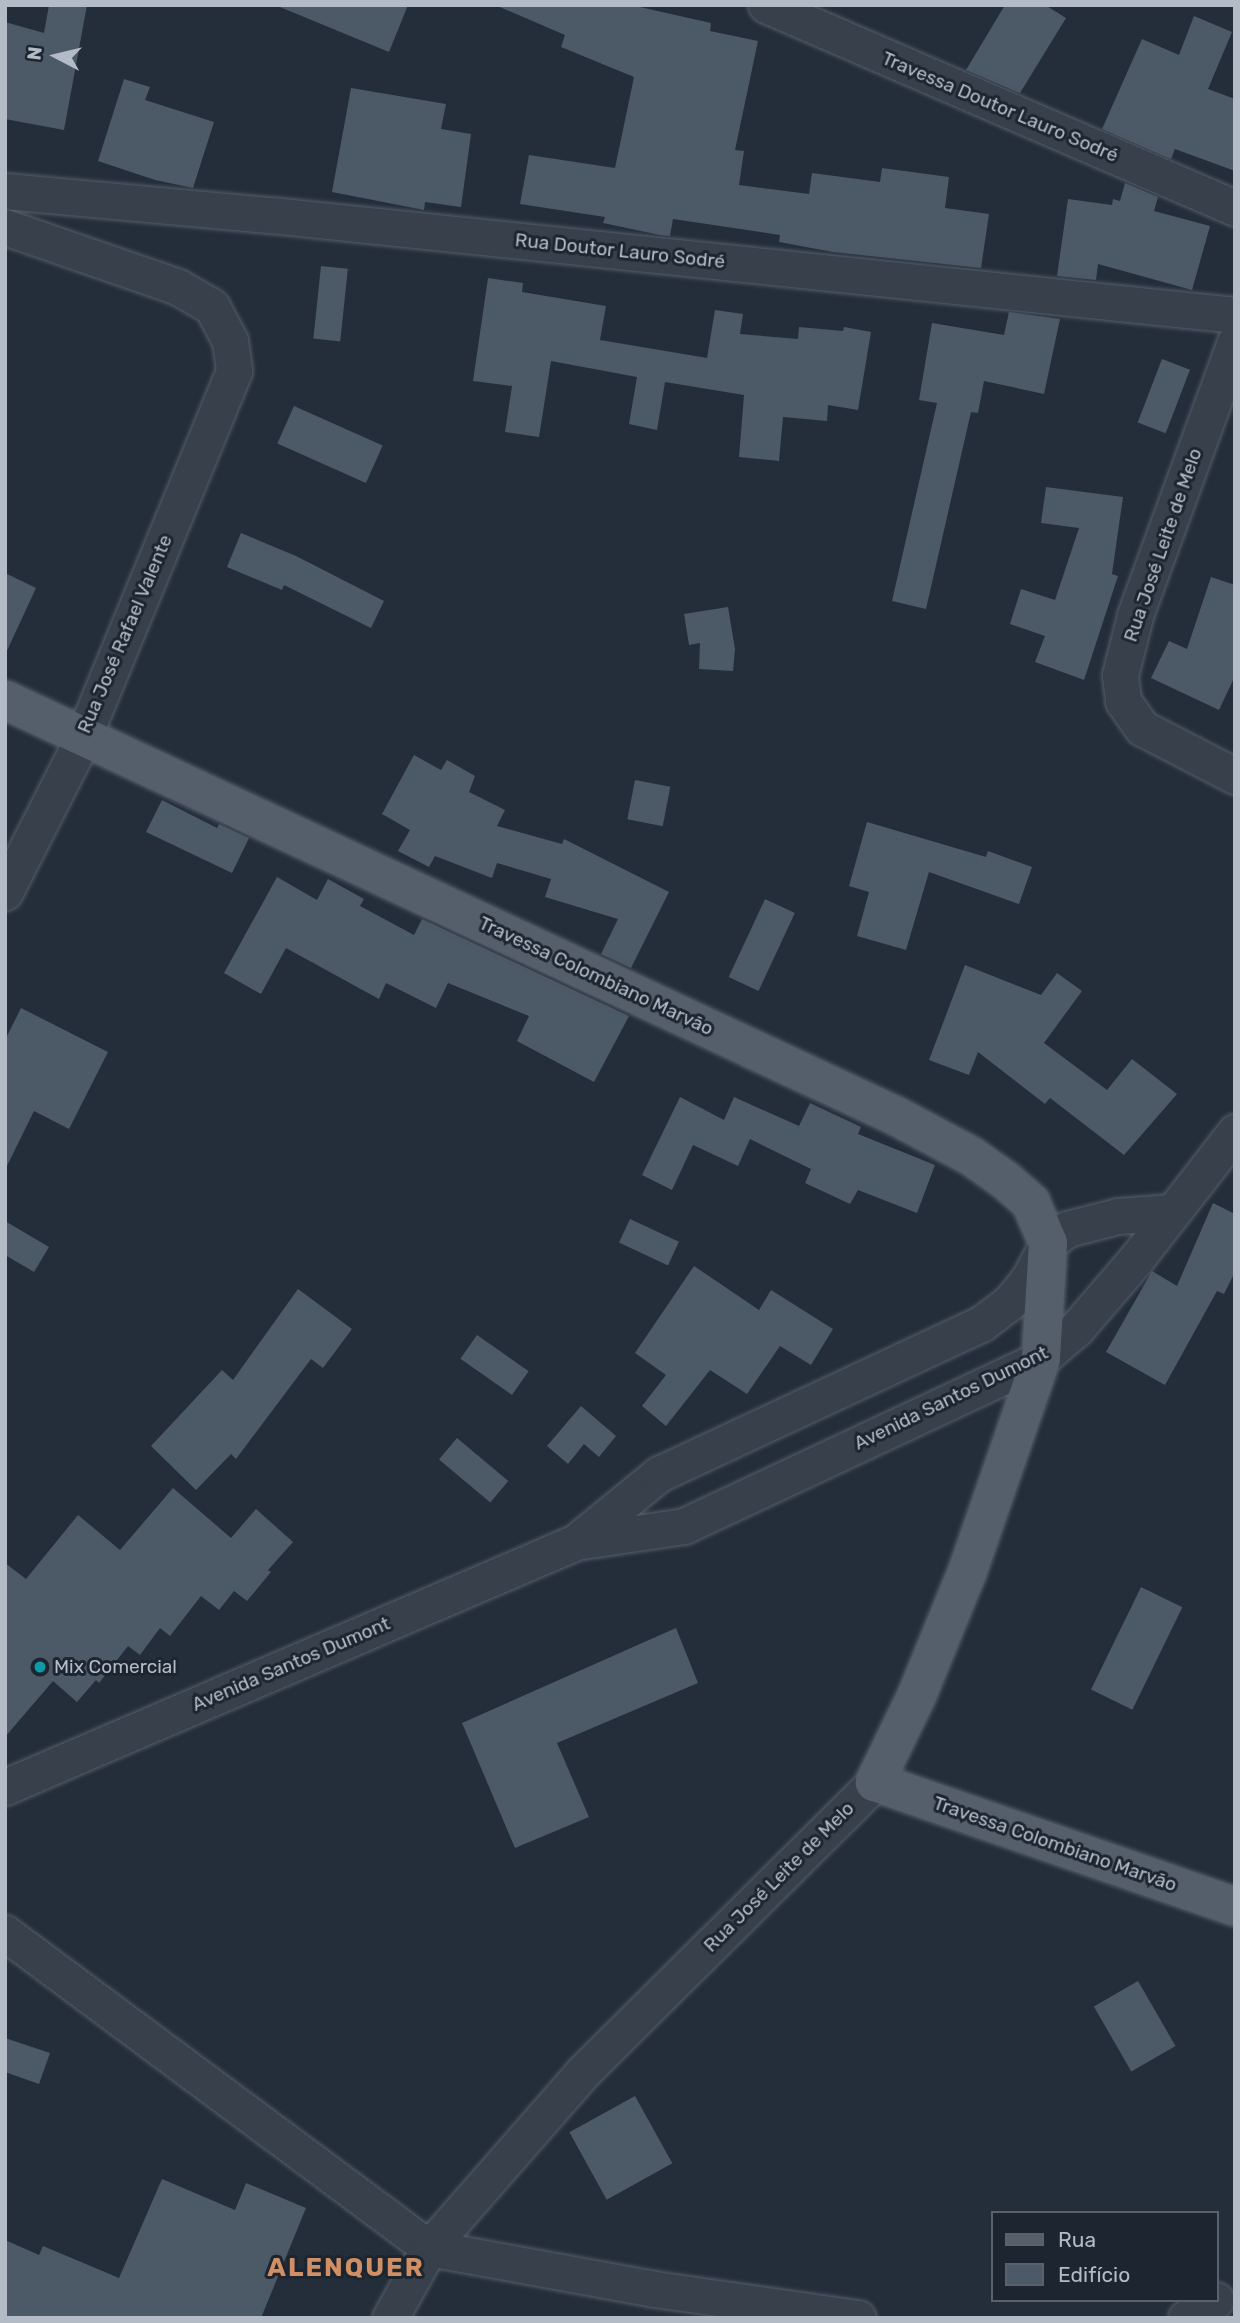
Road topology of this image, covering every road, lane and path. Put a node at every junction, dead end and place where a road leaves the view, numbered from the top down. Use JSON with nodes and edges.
{"nodes":[{"id":1,"x":765,"y":5,"type":"edge"},
{"id":2,"x":5,"y":191,"type":"edge"},
{"id":3,"x":1235,"y":208,"type":"edge"},
{"id":4,"x":5,"y":227,"type":"edge"},
{"id":5,"x":1235,"y":315,"type":"edge"},
{"id":6,"x":1235,"y":342,"type":"edge"},
{"id":7,"x":5,"y":700,"type":"edge"},
{"id":8,"x":83,"y":738,"type":"junction"},
{"id":9,"x":1235,"y":776,"type":"edge"},
{"id":10,"x":5,"y":892,"type":"edge"},
{"id":11,"x":1235,"y":1132,"type":"edge"},
{"id":12,"x":1171,"y":1212,"type":"junction"},
{"id":13,"x":1048,"y":1244,"type":"junction"},
{"id":14,"x":1041,"y":1359,"type":"junction"},
{"id":15,"x":576,"y":1542,"type":"junction"},
{"id":16,"x":875,"y":1782,"type":"junction"},
{"id":17,"x":5,"y":1787,"type":"edge"},
{"id":18,"x":1235,"y":1907,"type":"edge"},
{"id":19,"x":5,"y":1933,"type":"edge"},
{"id":20,"x":429,"y":2248,"type":"junction"},
{"id":21,"x":1235,"y":2290,"type":"edge"},
{"id":22,"x":1219,"y":2299,"type":"edge"},
{"id":23,"x":1214,"y":2302,"type":"edge"},
{"id":24,"x":390,"y":2318,"type":"edge"},
{"id":25,"x":858,"y":2318,"type":"edge"},
{"id":26,"x":1186,"y":2318,"type":"edge"}],
"edges":[{"from":1,"to":3,"type":"street","name":"Travessa Doutor Lauro Sodré"},
{"from":2,"to":5,"type":"street","name":"Rua Doutor Lauro Sodré"},
{"from":4,"to":8,"type":"street","name":"Rua José Rafael Valente"},
{"from":6,"to":9,"type":"street","name":"Rua José Leite de Melo"},
{"from":7,"to":8,"type":"main road","name":"Travessa Colombiano Marvão"},
{"from":8,"to":10,"type":"street","name":"Rua José Rafael Valente"},
{"from":8,"to":13,"type":"main road","name":"Travessa Colombiano Marvão"},
{"from":11,"to":12,"type":"street"},
{"from":12,"to":13,"type":"street","name":"Avenida Santos Dumont"},
{"from":12,"to":14,"type":"street","name":"Avenida Santos Dumont"},
{"from":13,"to":14,"type":"main road","name":"Travessa Colombiano Marvão"},
{"from":13,"to":15,"type":"street","name":"Avenida Santos Dumont"},
{"from":14,"to":15,"type":"street","name":"Avenida Santos Dumont"},
{"from":14,"to":16,"type":"main road","name":"Rua José Leite de Melo"},
{"from":15,"to":17,"type":"street","name":"Avenida Santos Dumont"},
{"from":16,"to":18,"type":"main road","name":"Travessa Colombiano Marvão"},
{"from":16,"to":20,"type":"street","name":"Rua José Leite de Melo"},
{"from":19,"to":20,"type":"street"},
{"from":20,"to":24,"type":"street","name":"Rua José Leite de Melo"},
{"from":20,"to":25,"type":"street"},
{"from":21,"to":22,"type":"street"},
{"from":23,"to":26,"type":"street"}]}
